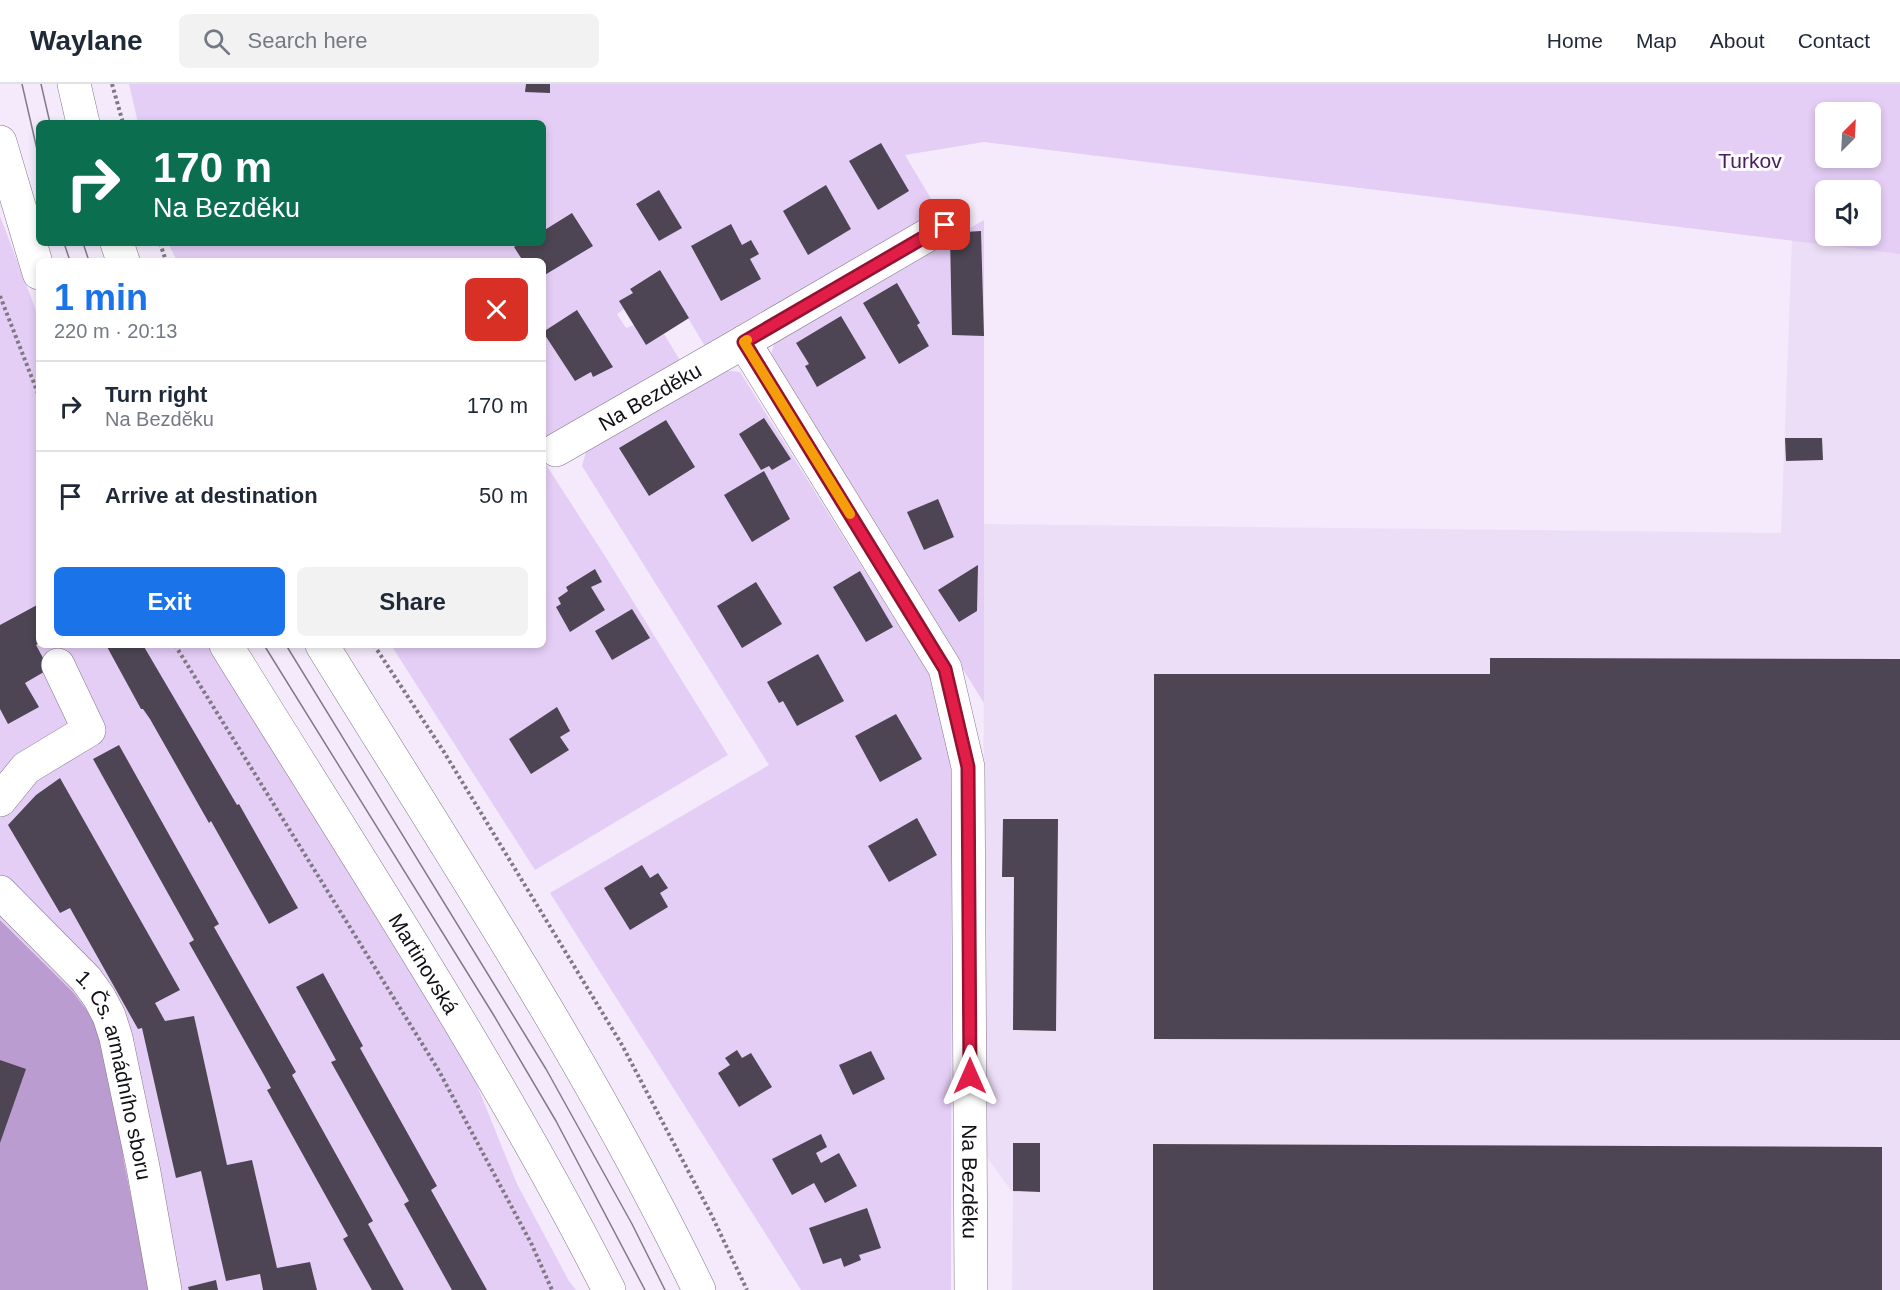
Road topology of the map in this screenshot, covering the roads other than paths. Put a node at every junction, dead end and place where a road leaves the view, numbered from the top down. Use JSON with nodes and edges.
{"nodes":[{"id":1,"x":74,"y":84,"type":"edge"},
{"id":2,"x":82,"y":120,"type":"edge"},
{"id":3,"x":1,"y":151,"type":"edge"},
{"id":4,"x":945,"y":225,"type":"dead end"},
{"id":5,"x":36,"y":263,"type":"edge"},
{"id":6,"x":744,"y":342,"type":"junction"},
{"id":7,"x":556,"y":450,"type":"dead end"},
{"id":8,"x":228,"y":648,"type":"edge"},
{"id":9,"x":324,"y":648,"type":"edge"},
{"id":10,"x":58,"y":664,"type":"dead end"},
{"id":11,"x":0,"y":800,"type":"edge"},
{"id":12,"x":0,"y":892,"type":"edge"},
{"id":13,"x":165,"y":1290,"type":"edge"},
{"id":14,"x":609,"y":1290,"type":"edge"},
{"id":15,"x":699,"y":1290,"type":"edge"},
{"id":16,"x":971,"y":1290,"type":"edge"}],
"edges":[{"from":1,"to":2,"type":"street"},
{"from":3,"to":5,"type":"street"},
{"from":4,"to":6,"type":"street","name":"Na Bezděku"},
{"from":6,"to":7,"type":"street","name":"Na Bezděku"},
{"from":6,"to":16,"type":"street","name":"Na Bezděku"},
{"from":8,"to":14,"type":"street","name":"Martinovská"},
{"from":9,"to":15,"type":"street"},
{"from":10,"to":11,"type":"street"},
{"from":12,"to":13,"type":"street","name":"1. Čs. armádního sboru"}]}
